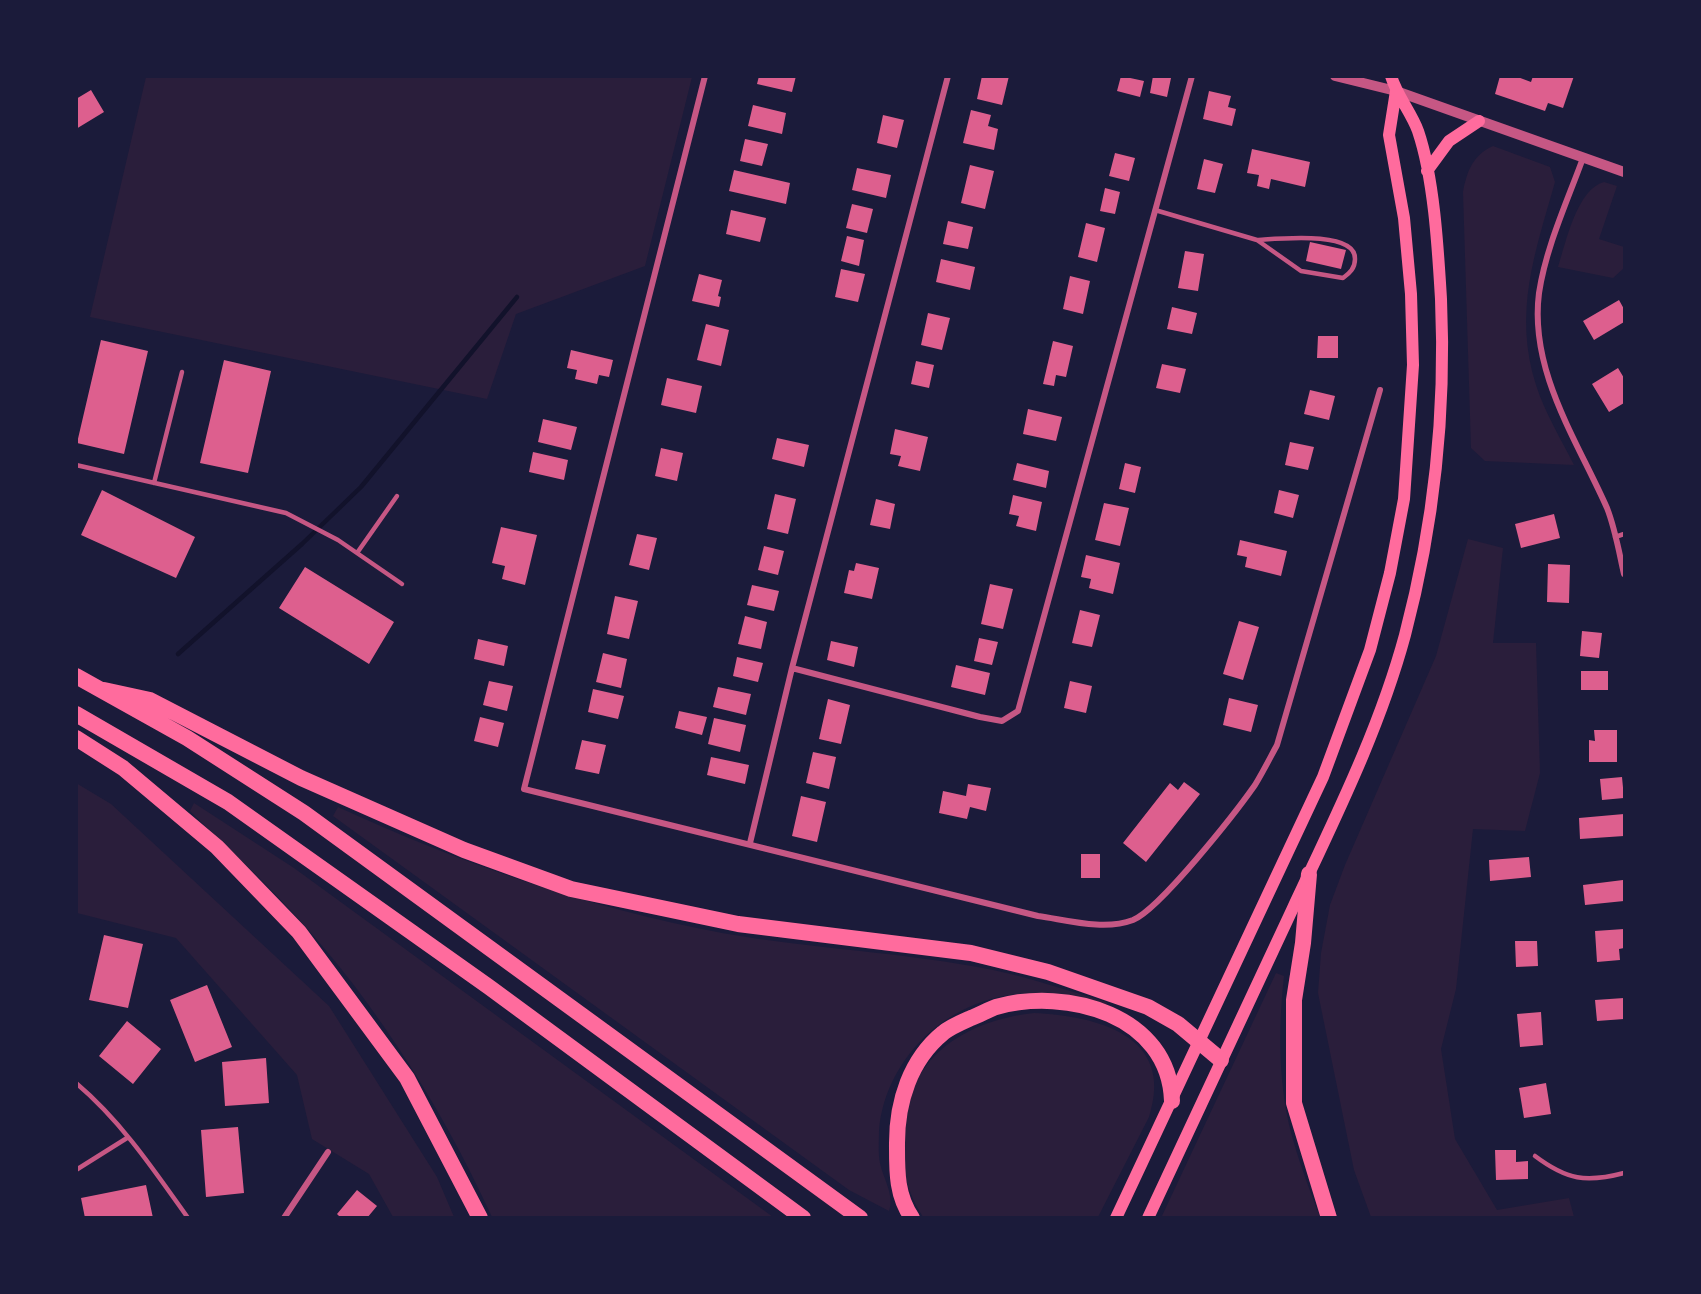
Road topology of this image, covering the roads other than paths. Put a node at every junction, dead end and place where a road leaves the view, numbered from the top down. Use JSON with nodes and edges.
{"nodes":[{"id":1,"x":705,"y":76,"type":"edge"},
{"id":2,"x":948,"y":76,"type":"edge"},
{"id":3,"x":1192,"y":76,"type":"edge"},
{"id":4,"x":1335,"y":76,"type":"edge"},
{"id":5,"x":1391,"y":76,"type":"edge"},
{"id":6,"x":1396,"y":91,"type":"junction"},
{"id":7,"x":1479,"y":121,"type":"junction"},
{"id":8,"x":1583,"y":158,"type":"junction"},
{"id":9,"x":1426,"y":171,"type":"junction"},
{"id":10,"x":1624,"y":172,"type":"edge"},
{"id":11,"x":1155,"y":210,"type":"junction"},
{"id":12,"x":1257,"y":240,"type":"junction"},
{"id":13,"x":182,"y":372,"type":"dead end"},
{"id":14,"x":1380,"y":390,"type":"dead end"},
{"id":15,"x":76,"y":465,"type":"edge"},
{"id":16,"x":154,"y":483,"type":"junction"},
{"id":17,"x":398,"y":496,"type":"dead end"},
{"id":18,"x":1624,"y":534,"type":"edge"},
{"id":19,"x":1615,"y":537,"type":"junction"},
{"id":20,"x":357,"y":553,"type":"junction"},
{"id":21,"x":1624,"y":574,"type":"edge"},
{"id":22,"x":402,"y":584,"type":"dead end"},
{"id":23,"x":792,"y":668,"type":"junction"},
{"id":24,"x":76,"y":676,"type":"edge"},
{"id":25,"x":105,"y":690,"type":"junction"},
{"id":26,"x":76,"y":714,"type":"edge"},
{"id":27,"x":76,"y":738,"type":"edge"},
{"id":28,"x":750,"y":843,"type":"junction"},
{"id":29,"x":1309,"y":874,"type":"junction"},
{"id":30,"x":1199,"y":1040,"type":"junction"},
{"id":31,"x":1221,"y":1060,"type":"junction"},
{"id":32,"x":76,"y":1083,"type":"edge"},
{"id":33,"x":1172,"y":1101,"type":"junction"},
{"id":34,"x":127,"y":1138,"type":"junction"},
{"id":35,"x":328,"y":1152,"type":"dead end"},
{"id":36,"x":1535,"y":1156,"type":"dead end"},
{"id":37,"x":76,"y":1170,"type":"edge"},
{"id":38,"x":1624,"y":1173,"type":"edge"},
{"id":39,"x":188,"y":1218,"type":"edge"},
{"id":40,"x":284,"y":1218,"type":"edge"},
{"id":41,"x":480,"y":1218,"type":"edge"},
{"id":42,"x":803,"y":1218,"type":"edge"},
{"id":43,"x":860,"y":1218,"type":"edge"},
{"id":44,"x":912,"y":1218,"type":"edge"},
{"id":45,"x":1116,"y":1218,"type":"edge"},
{"id":46,"x":1148,"y":1218,"type":"edge"},
{"id":47,"x":1329,"y":1218,"type":"edge"}],
"edges":[{"from":1,"to":28,"type":"street"},
{"from":2,"to":23,"type":"street"},
{"from":3,"to":11,"type":"street"},
{"from":4,"to":6,"type":"street"},
{"from":5,"to":6,"type":"main road"},
{"from":6,"to":7,"type":"street"},
{"from":6,"to":9,"type":"main road"},
{"from":6,"to":30,"type":"main road"},
{"from":7,"to":8,"type":"street"},
{"from":7,"to":9,"type":"main road"},
{"from":8,"to":10,"type":"street"},
{"from":8,"to":19,"type":"street"},
{"from":9,"to":29,"type":"main road"},
{"from":11,"to":12,"type":"lane"},
{"from":11,"to":23,"type":"street"},
{"from":12,"to":12,"type":"lane"},
{"from":13,"to":16,"type":"lane"},
{"from":14,"to":28,"type":"street"},
{"from":15,"to":16,"type":"lane"},
{"from":16,"to":20,"type":"lane"},
{"from":17,"to":20,"type":"lane"},
{"from":18,"to":19,"type":"lane"},
{"from":19,"to":21,"type":"street"},
{"from":20,"to":22,"type":"lane"},
{"from":23,"to":28,"type":"street"},
{"from":24,"to":25,"type":"highway"},
{"from":25,"to":30,"type":"highway"},
{"from":25,"to":43,"type":"highway"},
{"from":26,"to":42,"type":"highway"},
{"from":27,"to":41,"type":"highway"},
{"from":29,"to":31,"type":"main road"},
{"from":29,"to":47,"type":"highway"},
{"from":30,"to":31,"type":"highway"},
{"from":30,"to":33,"type":"main road"},
{"from":31,"to":46,"type":"main road"},
{"from":32,"to":34,"type":"lane"},
{"from":33,"to":44,"type":"highway"},
{"from":33,"to":45,"type":"main road"},
{"from":34,"to":37,"type":"lane"},
{"from":34,"to":39,"type":"lane"},
{"from":35,"to":40,"type":"street"},
{"from":36,"to":38,"type":"lane"}]}
